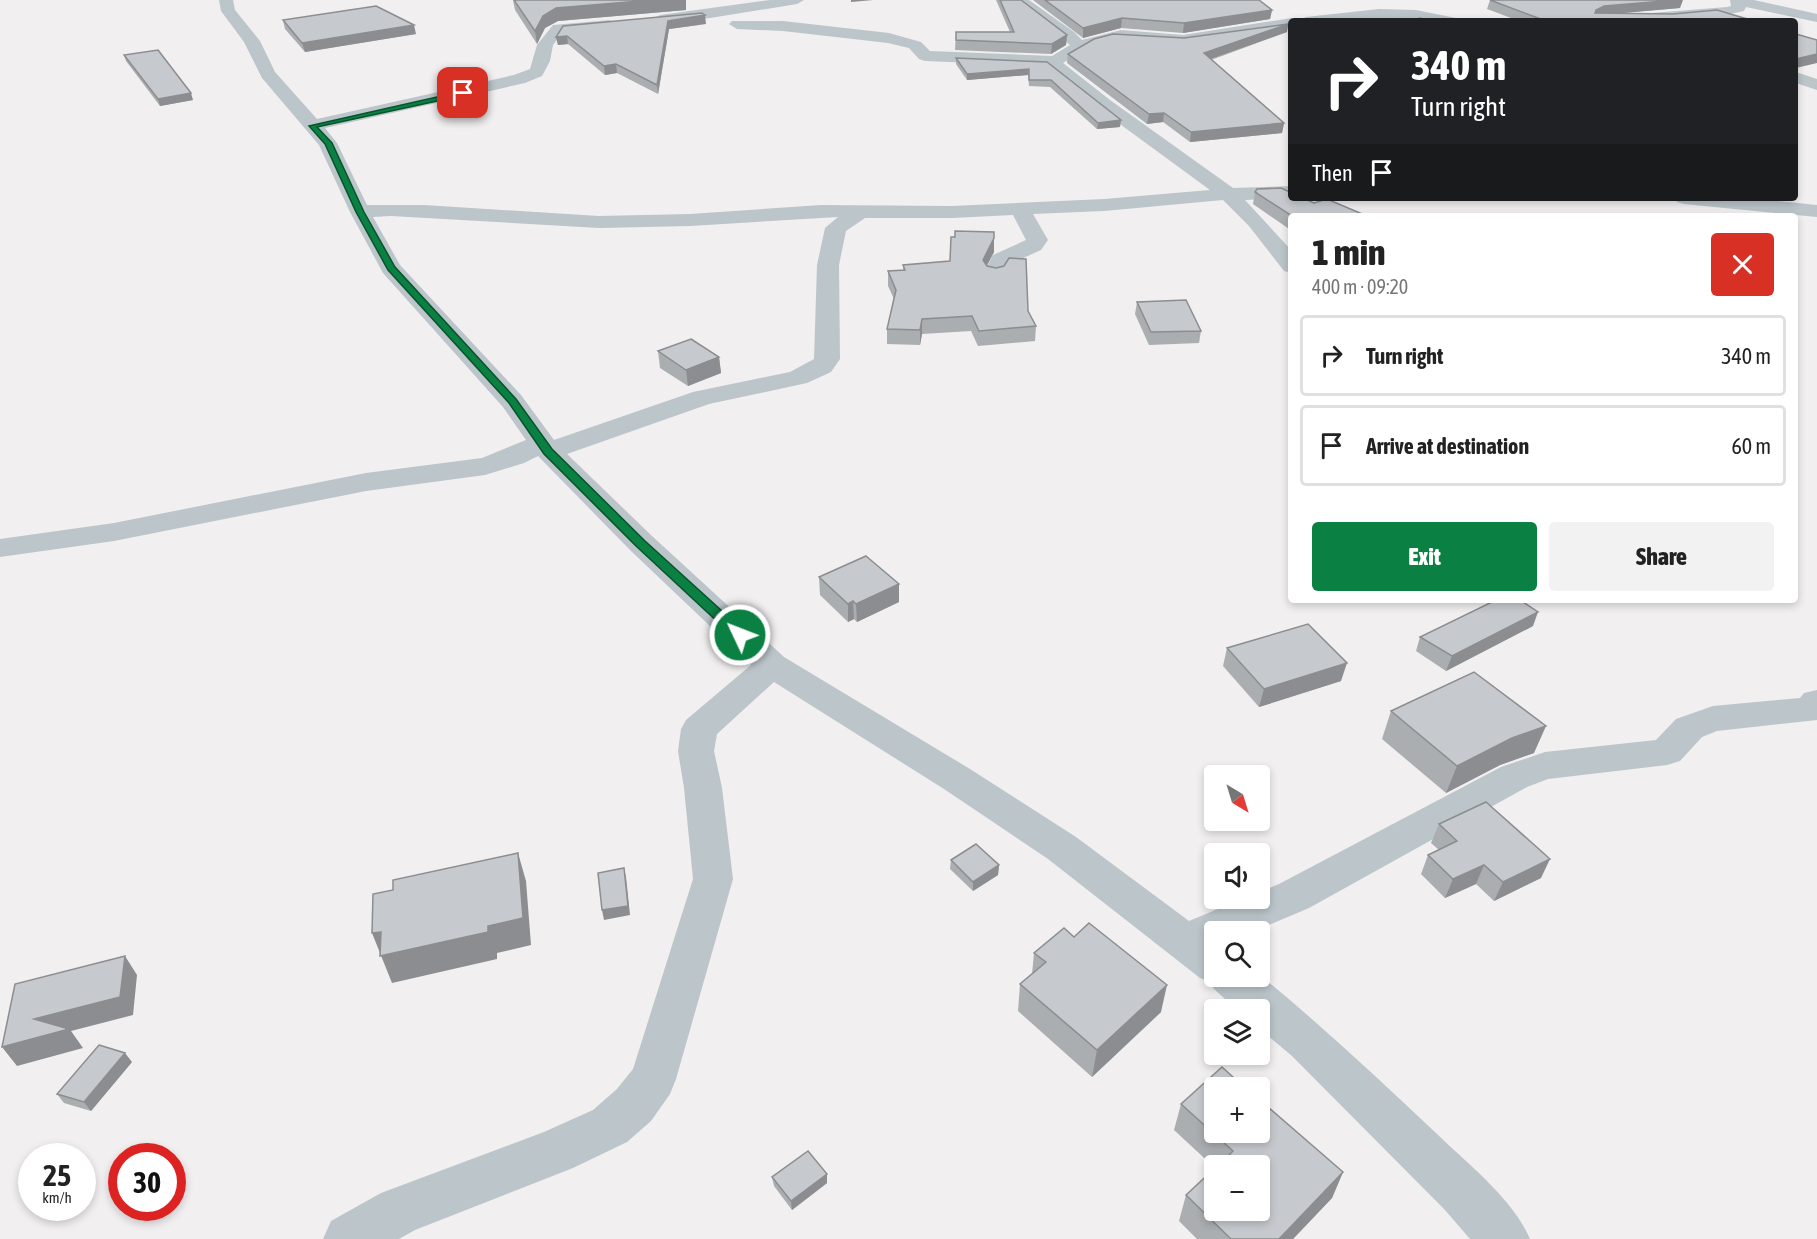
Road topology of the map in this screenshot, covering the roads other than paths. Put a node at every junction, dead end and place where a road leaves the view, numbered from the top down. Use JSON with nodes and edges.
{"nodes":[{"id":1,"x":226,"y":0,"type":"edge"},
{"id":2,"x":797,"y":0,"type":"edge"},
{"id":3,"x":1020,"y":0,"type":"edge"},
{"id":4,"x":1651,"y":0,"type":"edge"},
{"id":5,"x":1738,"y":0,"type":"edge"},
{"id":6,"x":661,"y":1,"type":"edge"},
{"id":7,"x":684,"y":16,"type":"junction"},
{"id":8,"x":1336,"y":18,"type":"edge"},
{"id":9,"x":1439,"y":18,"type":"edge"},
{"id":10,"x":1685,"y":18,"type":"edge"},
{"id":11,"x":1817,"y":18,"type":"edge"},
{"id":12,"x":644,"y":20,"type":"edge"},
{"id":13,"x":624,"y":22,"type":"edge"},
{"id":14,"x":1288,"y":24,"type":"edge"},
{"id":15,"x":1078,"y":45,"type":"junction"},
{"id":16,"x":1055,"y":61,"type":"junction"},
{"id":17,"x":1798,"y":78,"type":"edge"},
{"id":18,"x":1817,"y":85,"type":"edge"},
{"id":19,"x":312,"y":126,"type":"junction"},
{"id":20,"x":1288,"y":192,"type":"edge"},
{"id":21,"x":1228,"y":194,"type":"junction"},
{"id":22,"x":1715,"y":201,"type":"edge"},
{"id":23,"x":1020,"y":209,"type":"junction"},
{"id":24,"x":862,"y":210,"type":"junction"},
{"id":25,"x":1817,"y":211,"type":"edge"},
{"id":26,"x":360,"y":212,"type":"junction"},
{"id":27,"x":1288,"y":261,"type":"edge"},
{"id":28,"x":995,"y":273,"type":"edge"},
{"id":29,"x":545,"y":447,"type":"junction"},
{"id":30,"x":0,"y":548,"type":"edge"},
{"id":31,"x":772,"y":665,"type":"junction"},
{"id":32,"x":1814,"y":709,"type":"edge"},
{"id":33,"x":1185,"y":941,"type":"junction"},
{"id":34,"x":1204,"y":956,"type":"edge"},
{"id":35,"x":1242,"y":987,"type":"edge"},
{"id":36,"x":349,"y":1239,"type":"edge"},
{"id":37,"x":1504,"y":1239,"type":"edge"}],
"edges":[{"from":1,"to":19,"type":"street"},
{"from":2,"to":7,"type":"street"},
{"from":3,"to":15,"type":"street"},
{"from":4,"to":10,"type":"street"},
{"from":5,"to":10,"type":"street"},
{"from":5,"to":11,"type":"street"},
{"from":6,"to":7,"type":"street"},
{"from":7,"to":12,"type":"street"},
{"from":7,"to":16,"type":"street"},
{"from":8,"to":9,"type":"street"},
{"from":13,"to":19,"type":"street"},
{"from":14,"to":15,"type":"street"},
{"from":15,"to":16,"type":"street"},
{"from":16,"to":21,"type":"street"},
{"from":17,"to":18,"type":"street"},
{"from":19,"to":26,"type":"street"},
{"from":20,"to":21,"type":"street"},
{"from":21,"to":23,"type":"street"},
{"from":21,"to":27,"type":"street"},
{"from":22,"to":25,"type":"street"},
{"from":23,"to":24,"type":"street"},
{"from":23,"to":28,"type":"street"},
{"from":24,"to":26,"type":"street"},
{"from":24,"to":29,"type":"street"},
{"from":26,"to":29,"type":"street"},
{"from":29,"to":30,"type":"street"},
{"from":29,"to":31,"type":"street"},
{"from":31,"to":33,"type":"street"},
{"from":31,"to":36,"type":"street"},
{"from":32,"to":33,"type":"street"},
{"from":33,"to":34,"type":"street"},
{"from":35,"to":37,"type":"street"}]}
